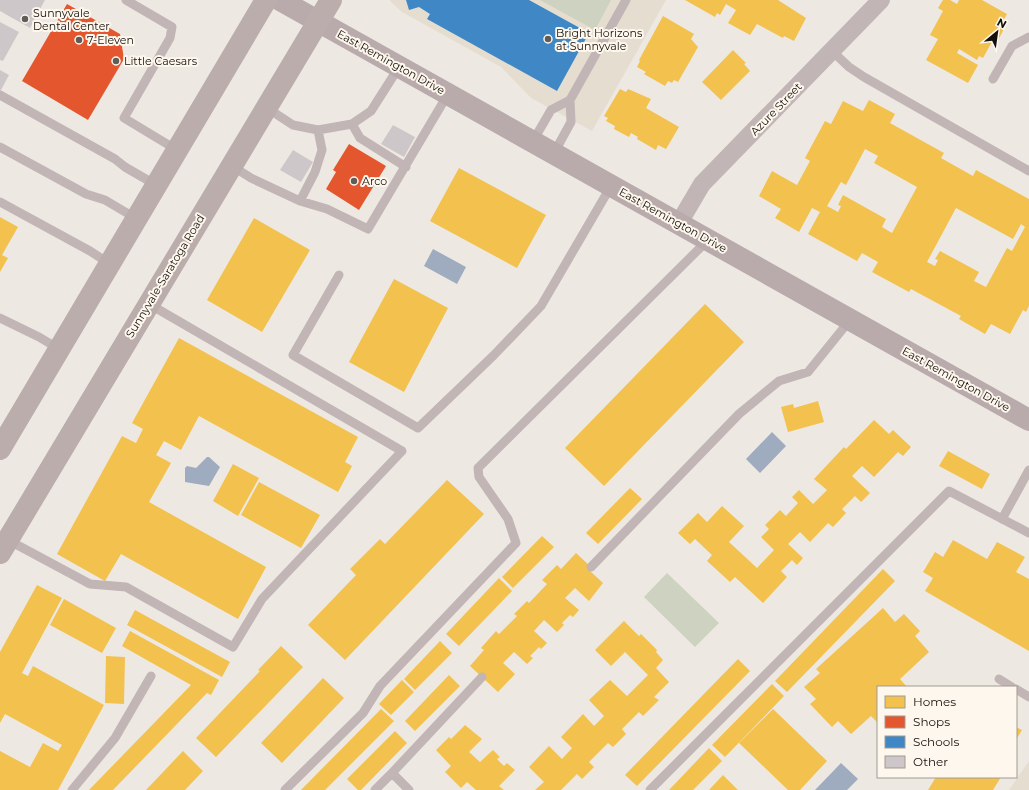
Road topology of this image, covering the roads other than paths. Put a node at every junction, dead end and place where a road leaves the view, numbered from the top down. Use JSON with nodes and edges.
{"nodes":[{"id":1,"x":126,"y":0,"type":"edge"},
{"id":2,"x":266,"y":0,"type":"edge"},
{"id":3,"x":280,"y":0,"type":"edge"},
{"id":4,"x":330,"y":0,"type":"edge"},
{"id":5,"x":626,"y":0,"type":"edge"},
{"id":6,"x":880,"y":0,"type":"edge"},
{"id":7,"x":317,"y":21,"type":"junction"},
{"id":8,"x":1029,"y":37,"type":"edge"},
{"id":9,"x":832,"y":51,"type":"junction"},
{"id":10,"x":399,"y":67,"type":"junction"},
{"id":11,"x":993,"y":80,"type":"dead end"},
{"id":12,"x":448,"y":94,"type":"junction"},
{"id":13,"x":0,"y":95,"type":"edge"},
{"id":14,"x":570,"y":100,"type":"junction"},
{"id":15,"x":266,"y":107,"type":"junction"},
{"id":16,"x":352,"y":124,"type":"junction"},
{"id":17,"x":318,"y":130,"type":"junction"},
{"id":18,"x":534,"y":141,"type":"junction"},
{"id":19,"x":0,"y":147,"type":"edge"},
{"id":20,"x":177,"y":150,"type":"junction"},
{"id":21,"x":554,"y":153,"type":"junction"},
{"id":22,"x":230,"y":166,"type":"junction"},
{"id":23,"x":406,"y":167,"type":"junction"},
{"id":24,"x":1029,"y":171,"type":"edge"},
{"id":25,"x":156,"y":185,"type":"junction"},
{"id":26,"x":611,"y":186,"type":"junction"},
{"id":27,"x":300,"y":201,"type":"junction"},
{"id":28,"x":0,"y":202,"type":"edge"},
{"id":29,"x":137,"y":219,"type":"junction"},
{"id":30,"x":679,"y":223,"type":"junction"},
{"id":31,"x":708,"y":240,"type":"junction"},
{"id":32,"x":110,"y":264,"type":"junction"},
{"id":33,"x":339,"y":275,"type":"dead end"},
{"id":34,"x":149,"y":304,"type":"junction"},
{"id":35,"x":0,"y":318,"type":"edge"},
{"id":36,"x":850,"y":320,"type":"junction"},
{"id":37,"x":59,"y":349,"type":"junction"},
{"id":38,"x":1029,"y":420,"type":"edge"},
{"id":39,"x":0,"y":449,"type":"edge"},
{"id":40,"x":1029,"y":470,"type":"edge"},
{"id":41,"x":1002,"y":519,"type":"junction"},
{"id":42,"x":1029,"y":533,"type":"edge"},
{"id":43,"x":4,"y":546,"type":"edge"},
{"id":44,"x":591,"y":567,"type":"dead end"},
{"id":45,"x":151,"y":676,"type":"dead end"},
{"id":46,"x":482,"y":677,"type":"dead end"},
{"id":47,"x":999,"y":679,"type":"dead end"},
{"id":48,"x":1010,"y":686,"type":"edge"},
{"id":49,"x":1017,"y":691,"type":"edge"},
{"id":50,"x":1029,"y":697,"type":"edge"},
{"id":51,"x":392,"y":773,"type":"junction"},
{"id":52,"x":72,"y":790,"type":"edge"},
{"id":53,"x":285,"y":790,"type":"edge"},
{"id":54,"x":375,"y":790,"type":"edge"},
{"id":55,"x":409,"y":790,"type":"edge"},
{"id":56,"x":650,"y":790,"type":"edge"}],
"edges":[{"from":1,"to":20,"type":"lane"},
{"from":2,"to":20,"type":"main road"},
{"from":3,"to":7,"type":"main road","name":"East Remington Drive"},
{"from":4,"to":7,"type":"main road","name":"Sunnyvale-Saratoga Road"},
{"from":5,"to":14,"type":"lane"},
{"from":6,"to":9,"type":"street","name":"Azure Street"},
{"from":7,"to":10,"type":"main road","name":"East Remington Drive"},
{"from":7,"to":15,"type":"main road","name":"Sunnyvale-Saratoga Road"},
{"from":8,"to":11,"type":"lane"},
{"from":9,"to":24,"type":"lane"},
{"from":9,"to":30,"type":"street","name":"Azure Street"},
{"from":10,"to":12,"type":"main road","name":"East Remington Drive"},
{"from":10,"to":16,"type":"lane"},
{"from":12,"to":18,"type":"main road","name":"East Remington Drive"},
{"from":12,"to":23,"type":"lane"},
{"from":13,"to":25,"type":"lane"},
{"from":14,"to":18,"type":"lane"},
{"from":14,"to":21,"type":"lane"},
{"from":15,"to":17,"type":"lane"},
{"from":15,"to":22,"type":"main road","name":"Sunnyvale-Saratoga Road"},
{"from":16,"to":17,"type":"lane"},
{"from":16,"to":23,"type":"lane"},
{"from":17,"to":27,"type":"lane"},
{"from":18,"to":21,"type":"main road","name":"East Remington Drive"},
{"from":19,"to":29,"type":"lane"},
{"from":20,"to":25,"type":"main road"},
{"from":21,"to":26,"type":"main road","name":"East Remington Drive"},
{"from":22,"to":27,"type":"lane"},
{"from":22,"to":34,"type":"main road","name":"Sunnyvale-Saratoga Road"},
{"from":23,"to":27,"type":"lane"},
{"from":25,"to":29,"type":"main road"},
{"from":26,"to":30,"type":"main road","name":"East Remington Drive"},
{"from":26,"to":33,"type":"lane"},
{"from":28,"to":32,"type":"lane"},
{"from":29,"to":32,"type":"main road"},
{"from":30,"to":31,"type":"main road","name":"East Remington Drive"},
{"from":31,"to":36,"type":"main road","name":"East Remington Drive"},
{"from":31,"to":53,"type":"lane"},
{"from":32,"to":37,"type":"main road"},
{"from":34,"to":43,"type":"main road","name":"Sunnyvale-Saratoga Road"},
{"from":34,"to":43,"type":"lane"},
{"from":35,"to":37,"type":"lane"},
{"from":36,"to":38,"type":"main road","name":"East Remington Drive"},
{"from":36,"to":44,"type":"lane"},
{"from":37,"to":39,"type":"main road"},
{"from":40,"to":41,"type":"lane"},
{"from":41,"to":42,"type":"lane"},
{"from":41,"to":56,"type":"lane"},
{"from":45,"to":52,"type":"lane"},
{"from":46,"to":51,"type":"lane"},
{"from":47,"to":48,"type":"lane"},
{"from":49,"to":50,"type":"lane"},
{"from":51,"to":54,"type":"lane"},
{"from":51,"to":55,"type":"lane"}]}
